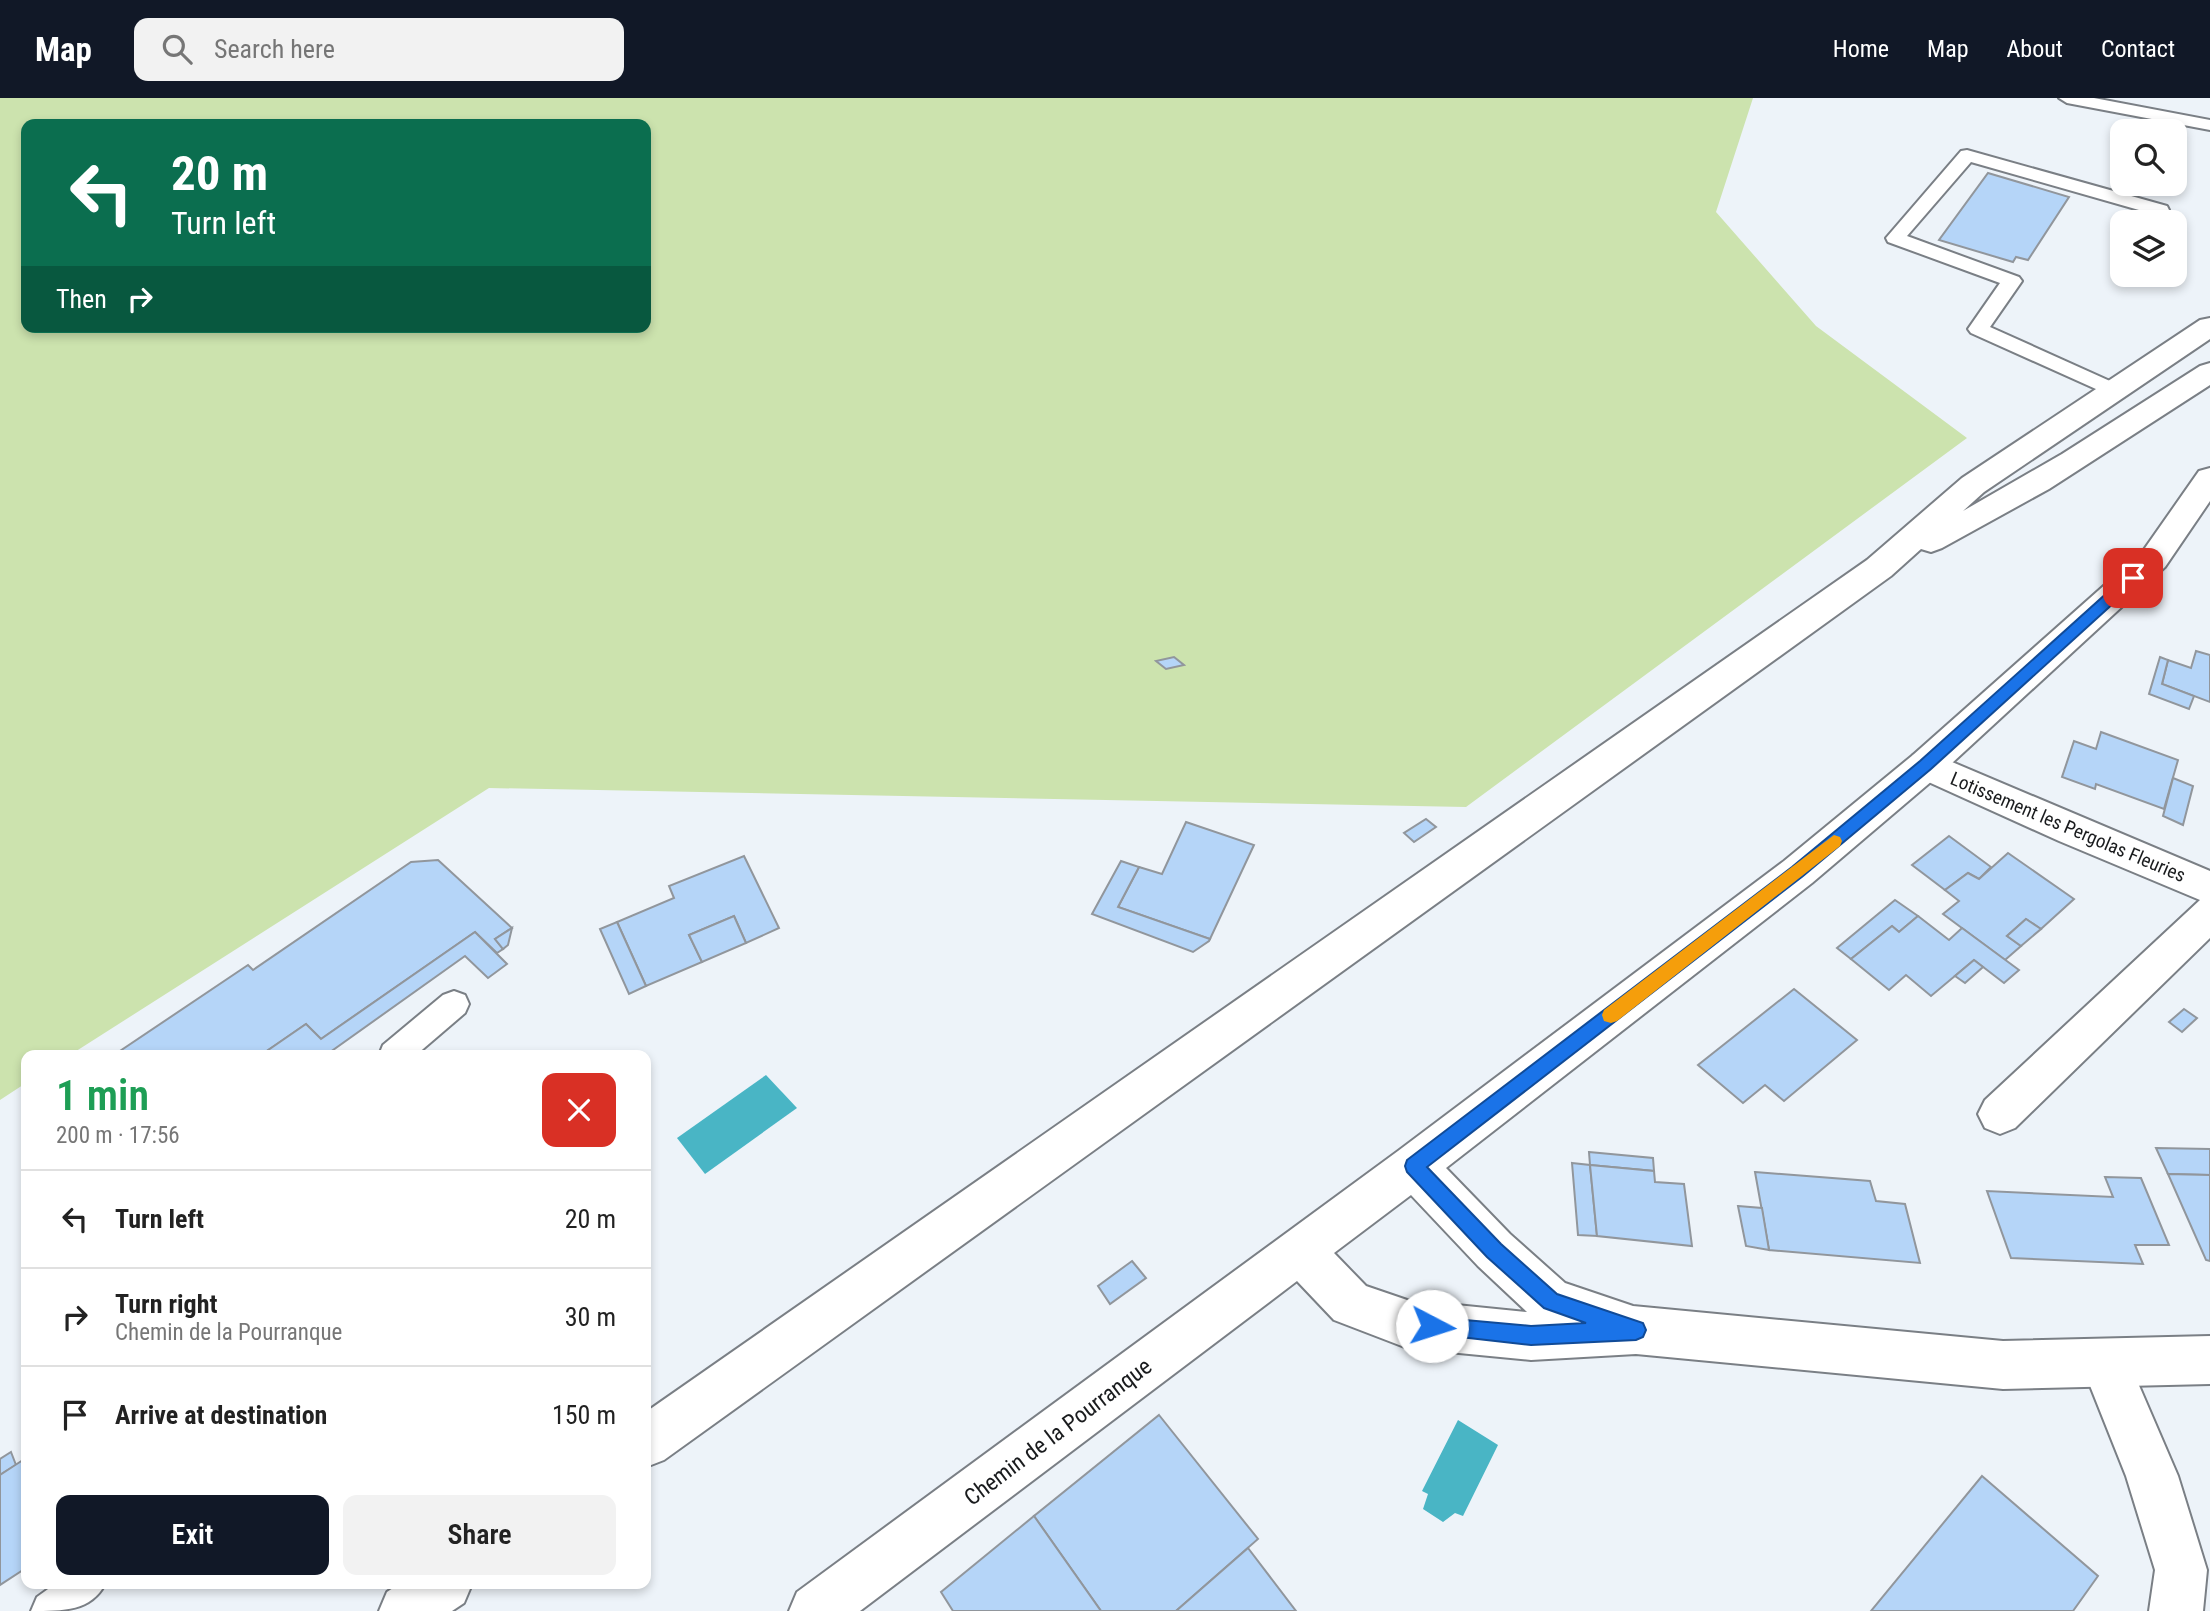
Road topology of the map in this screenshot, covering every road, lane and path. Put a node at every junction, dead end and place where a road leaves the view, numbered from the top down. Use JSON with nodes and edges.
{"nodes":[{"id":1,"x":2067,"y":98,"type":"edge"},
{"id":2,"x":2210,"y":125,"type":"edge"},
{"id":3,"x":2160,"y":210,"type":"dead end"},
{"id":4,"x":2210,"y":326,"type":"edge"},
{"id":5,"x":2210,"y":372,"type":"edge"},
{"id":6,"x":2114,"y":390,"type":"junction"},
{"id":7,"x":2210,"y":478,"type":"edge"},
{"id":8,"x":1880,"y":568,"type":"junction"},
{"id":9,"x":1926,"y":765,"type":"junction"},
{"id":10,"x":2210,"y":888,"type":"edge"},
{"id":11,"x":2210,"y":914,"type":"edge"},
{"id":12,"x":454,"y":1004,"type":"dead end"},
{"id":13,"x":400,"y":1050,"type":"edge"},
{"id":14,"x":2000,"y":1114,"type":"dead end"},
{"id":15,"x":1414,"y":1166,"type":"junction"},
{"id":16,"x":1300,"y":1251,"type":"junction"},
{"id":17,"x":1636,"y":1330,"type":"junction"},
{"id":18,"x":2210,"y":1360,"type":"edge"},
{"id":19,"x":2105,"y":1363,"type":"junction"},
{"id":20,"x":651,"y":1438,"type":"edge"},
{"id":21,"x":80,"y":1589,"type":"edge"},
{"id":22,"x":438,"y":1589,"type":"edge"},
{"id":23,"x":51,"y":1611,"type":"edge"},
{"id":24,"x":406,"y":1611,"type":"edge"},
{"id":25,"x":816,"y":1611,"type":"edge"},
{"id":26,"x":2176,"y":1611,"type":"edge"}],
"edges":[{"from":1,"to":2,"type":"lane"},
{"from":3,"to":6,"type":"lane"},
{"from":4,"to":6,"type":"street"},
{"from":5,"to":8,"type":"street"},
{"from":6,"to":8,"type":"street"},
{"from":7,"to":9,"type":"street"},
{"from":8,"to":20,"type":"street"},
{"from":9,"to":10,"type":"street","name":"Lotissement les Pergolas Fleuries"},
{"from":9,"to":15,"type":"street"},
{"from":11,"to":14,"type":"street"},
{"from":12,"to":13,"type":"lane"},
{"from":15,"to":16,"type":"street","name":"Chemin de la Pourranque"},
{"from":15,"to":17,"type":"street"},
{"from":16,"to":17,"type":"street"},
{"from":16,"to":25,"type":"street","name":"Chemin de la Pourranque"},
{"from":17,"to":19,"type":"street"},
{"from":18,"to":19,"type":"street"},
{"from":19,"to":26,"type":"street"},
{"from":21,"to":23,"type":"lane"},
{"from":22,"to":24,"type":"street"}]}
